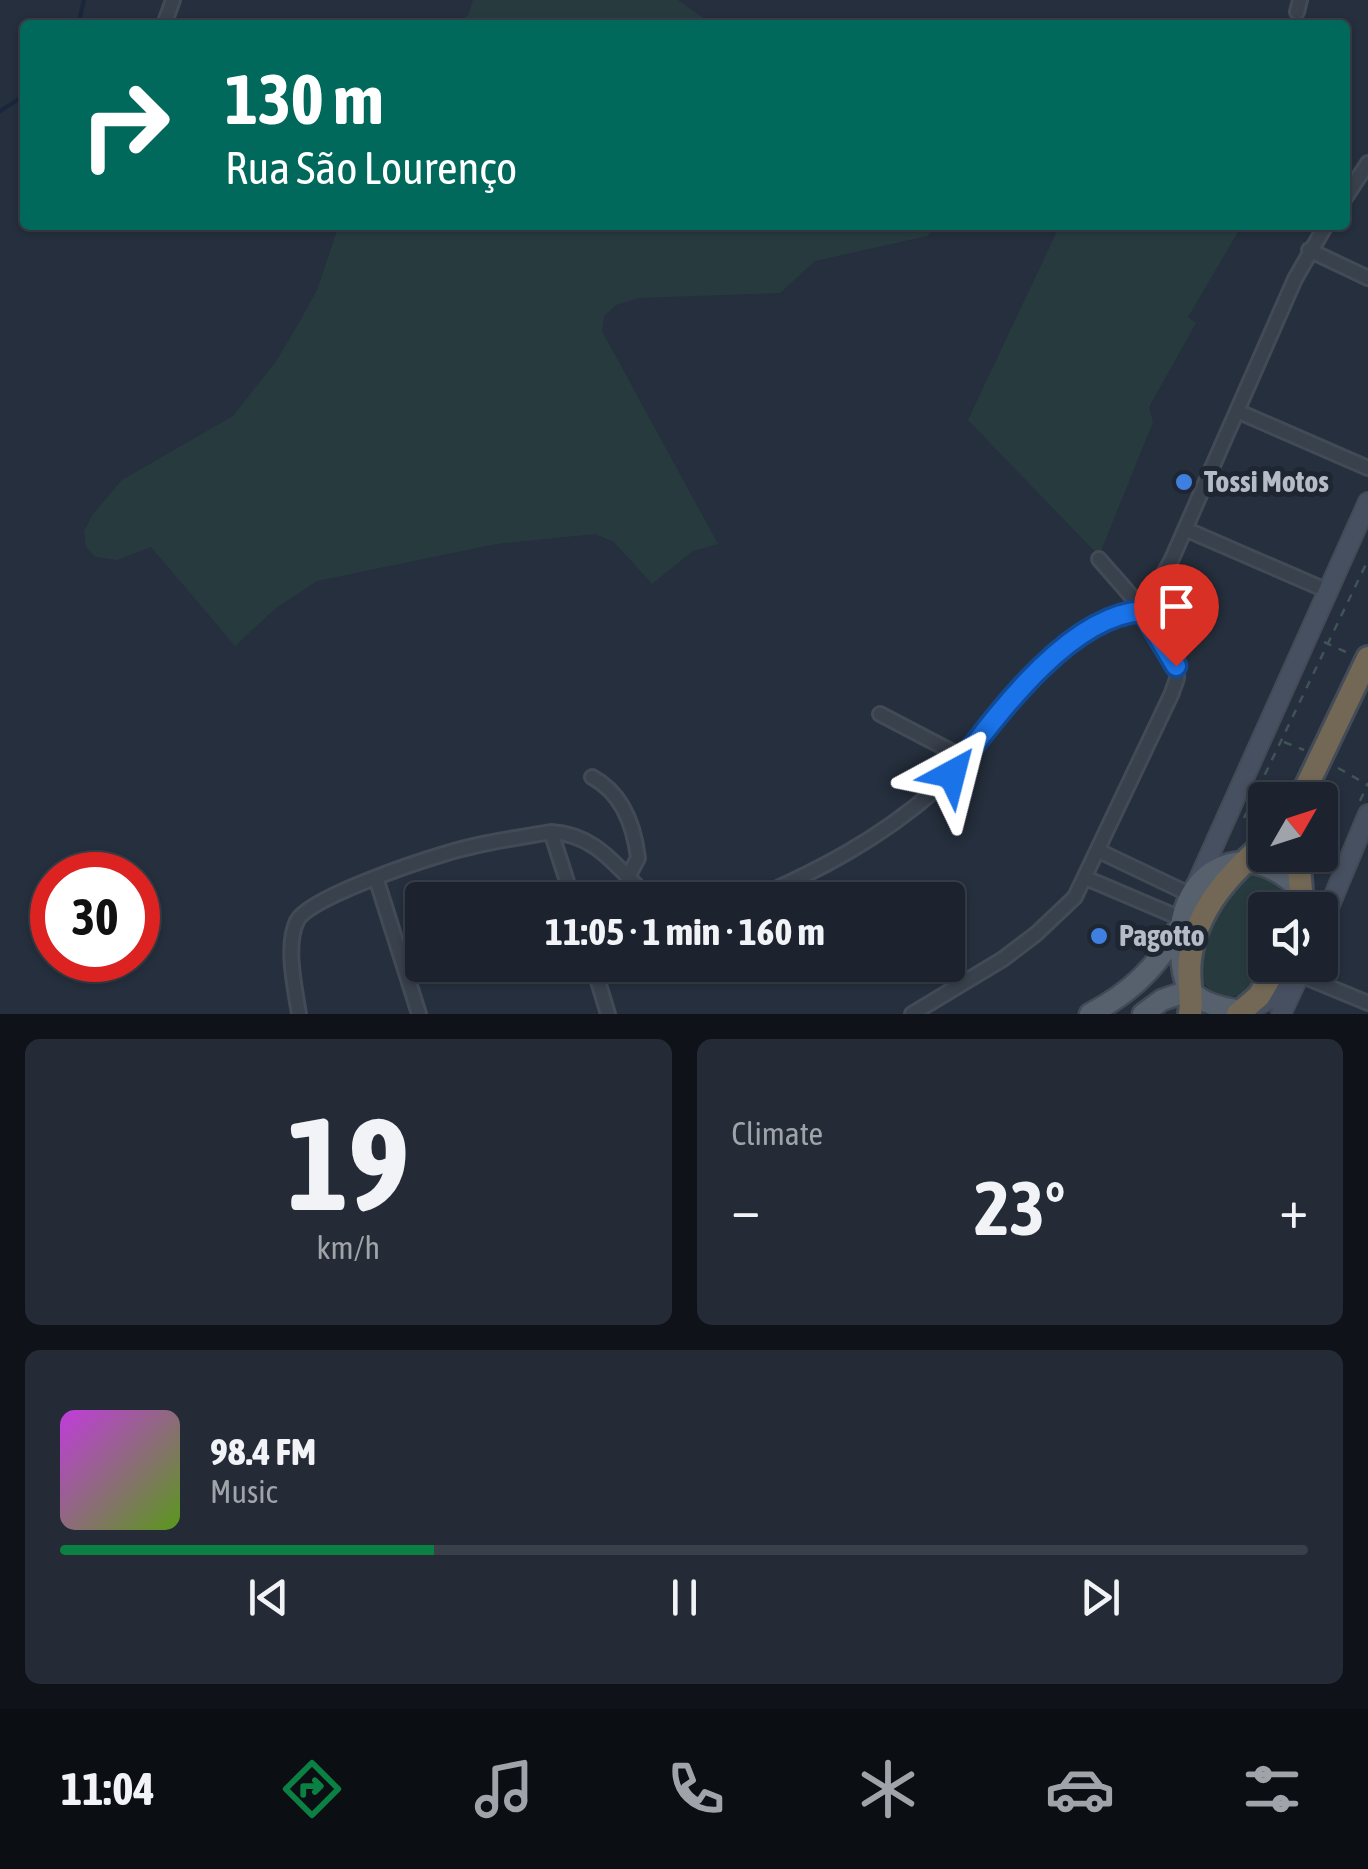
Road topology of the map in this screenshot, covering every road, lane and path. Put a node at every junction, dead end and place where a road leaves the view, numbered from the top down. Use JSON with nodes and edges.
{"nodes":[{"id":1,"x":154,"y":0,"type":"edge"},
{"id":2,"x":171,"y":5,"type":"edge"},
{"id":3,"x":1368,"y":163,"type":"edge"},
{"id":4,"x":1350,"y":190,"type":"edge"},
{"id":5,"x":1323,"y":230,"type":"edge"},
{"id":6,"x":1310,"y":250,"type":"junction"},
{"id":7,"x":1368,"y":278,"type":"edge"},
{"id":8,"x":1237,"y":411,"type":"junction"},
{"id":9,"x":1368,"y":468,"type":"edge"},
{"id":10,"x":1368,"y":502,"type":"edge"},
{"id":11,"x":1186,"y":528,"type":"junction"},
{"id":12,"x":1098,"y":559,"type":"dead end"},
{"id":13,"x":1368,"y":560,"type":"edge"},
{"id":14,"x":1328,"y":591,"type":"junction"},
{"id":15,"x":1143,"y":611,"type":"junction"},
{"id":16,"x":1309,"y":634,"type":"junction"},
{"id":17,"x":1329,"y":644,"type":"junction"},
{"id":18,"x":1367,"y":659,"type":"edge"},
{"id":19,"x":880,"y":714,"type":"dead end"},
{"id":20,"x":964,"y":758,"type":"junction"},
{"id":21,"x":592,"y":778,"type":"dead end"},
{"id":22,"x":1311,"y":782,"type":"edge"},
{"id":23,"x":1368,"y":814,"type":"edge"},
{"id":24,"x":1221,"y":828,"type":"junction"},
{"id":25,"x":551,"y":832,"type":"junction"},
{"id":26,"x":1362,"y":844,"type":"edge"},
{"id":27,"x":1098,"y":851,"type":"junction"},
{"id":28,"x":1248,"y":856,"type":"edge"},
{"id":29,"x":1242,"y":860,"type":"junction"},
{"id":30,"x":628,"y":877,"type":"junction"},
{"id":31,"x":376,"y":878,"type":"junction"},
{"id":32,"x":1086,"y":878,"type":"junction"},
{"id":33,"x":566,"y":882,"type":"edge"},
{"id":34,"x":633,"y":882,"type":"edge"},
{"id":35,"x":790,"y":882,"type":"edge"},
{"id":36,"x":1193,"y":888,"type":"junction"},
{"id":37,"x":1292,"y":892,"type":"edge"},
{"id":38,"x":1338,"y":893,"type":"edge"},
{"id":39,"x":1180,"y":923,"type":"junction"},
{"id":40,"x":598,"y":982,"type":"edge"},
{"id":41,"x":1267,"y":982,"type":"edge"},
{"id":42,"x":1291,"y":982,"type":"edge"},
{"id":43,"x":1296,"y":982,"type":"edge"},
{"id":44,"x":1314,"y":982,"type":"edge"},
{"id":45,"x":1187,"y":994,"type":"edge"},
{"id":46,"x":1368,"y":1004,"type":"edge"},
{"id":47,"x":1098,"y":1013,"type":"edge"},
{"id":48,"x":1240,"y":1013,"type":"edge"},
{"id":49,"x":299,"y":1014,"type":"edge"},
{"id":50,"x":419,"y":1014,"type":"edge"},
{"id":51,"x":608,"y":1014,"type":"edge"},
{"id":52,"x":912,"y":1014,"type":"edge"},
{"id":53,"x":1143,"y":1014,"type":"edge"},
{"id":54,"x":1281,"y":1014,"type":"edge"}],
"edges":[{"from":1,"to":2,"type":"street"},
{"from":3,"to":4,"type":"street"},
{"from":5,"to":6,"type":"street"},
{"from":6,"to":7,"type":"street"},
{"from":6,"to":8,"type":"street"},
{"from":8,"to":9,"type":"street"},
{"from":8,"to":11,"type":"street"},
{"from":10,"to":14,"type":"street"},
{"from":11,"to":14,"type":"street"},
{"from":11,"to":15,"type":"street"},
{"from":12,"to":15,"type":"street"},
{"from":13,"to":17,"type":"path"},
{"from":14,"to":16,"type":"street"},
{"from":15,"to":20,"type":"street"},
{"from":15,"to":27,"type":"street"},
{"from":16,"to":17,"type":"path"},
{"from":16,"to":24,"type":"street"},
{"from":17,"to":18,"type":"path"},
{"from":17,"to":24,"type":"path"},
{"from":18,"to":22,"type":"highway"},
{"from":19,"to":20,"type":"street"},
{"from":20,"to":35,"type":"street"},
{"from":21,"to":30,"type":"street"},
{"from":23,"to":26,"type":"street"},
{"from":24,"to":36,"type":"street"},
{"from":25,"to":30,"type":"street"},
{"from":25,"to":31,"type":"street"},
{"from":25,"to":33,"type":"street"},
{"from":26,"to":38,"type":"street"},
{"from":27,"to":32,"type":"street"},
{"from":27,"to":36,"type":"street"},
{"from":28,"to":29,"type":"highway"},
{"from":29,"to":36,"type":"main road"},
{"from":29,"to":37,"type":"main road"},
{"from":29,"to":45,"type":"highway"},
{"from":30,"to":34,"type":"street"},
{"from":31,"to":49,"type":"street"},
{"from":31,"to":50,"type":"street"},
{"from":32,"to":39,"type":"street"},
{"from":32,"to":52,"type":"street"},
{"from":36,"to":39,"type":"main road"},
{"from":39,"to":45,"type":"main road"},
{"from":39,"to":47,"type":"main road"},
{"from":40,"to":51,"type":"street"},
{"from":41,"to":48,"type":"highway"},
{"from":42,"to":48,"type":"street"},
{"from":43,"to":54,"type":"street"},
{"from":44,"to":46,"type":"street"},
{"from":45,"to":48,"type":"main road"},
{"from":45,"to":53,"type":"main road"}]}
